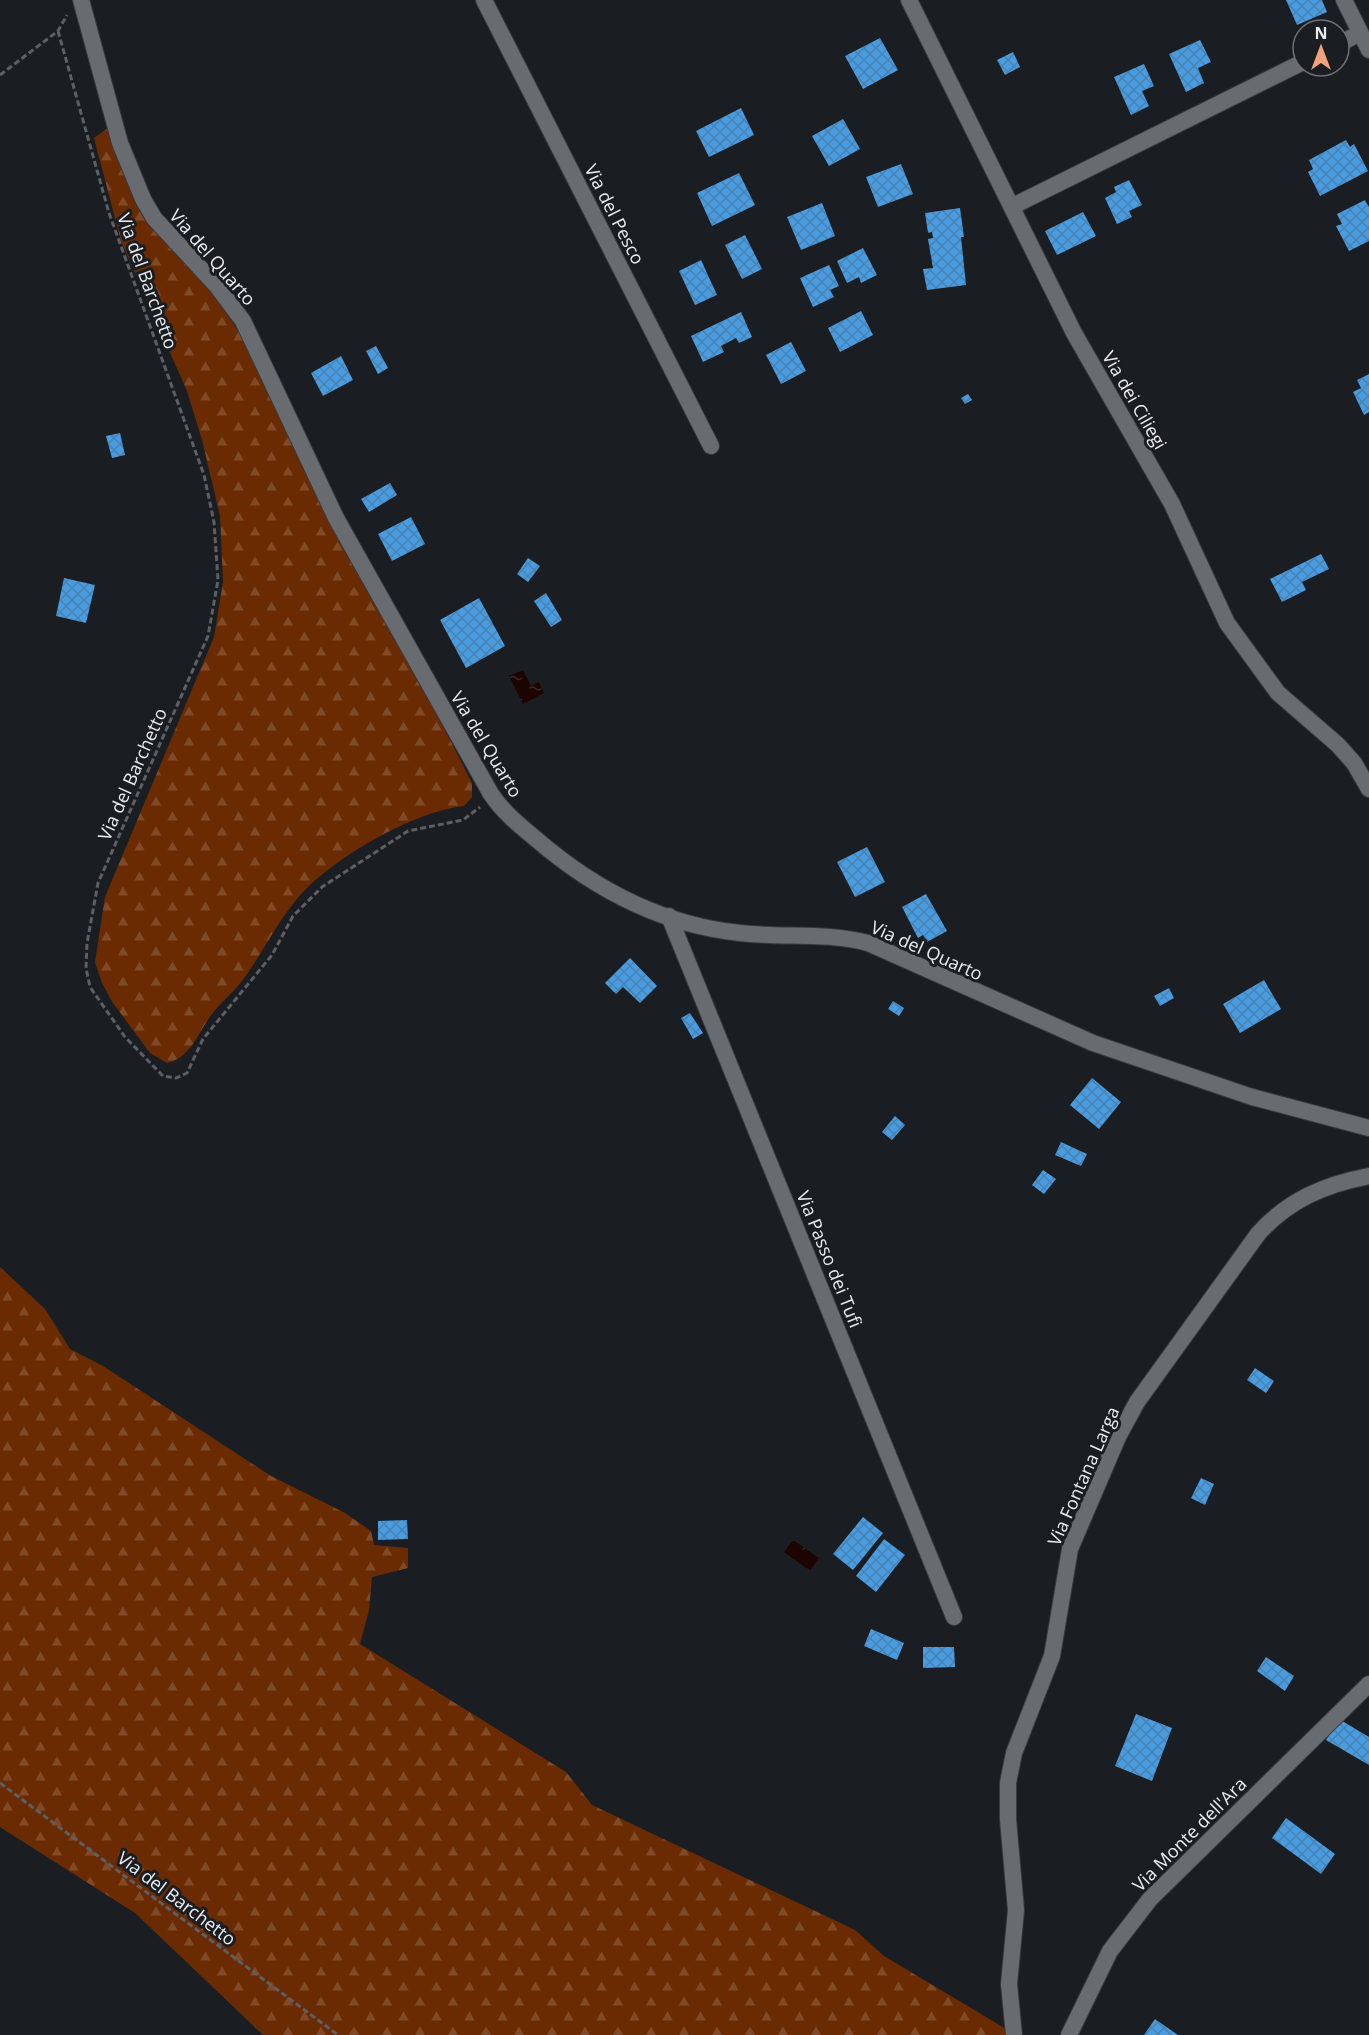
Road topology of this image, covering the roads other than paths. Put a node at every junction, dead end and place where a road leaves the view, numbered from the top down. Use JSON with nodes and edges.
{"nodes":[{"id":1,"x":484,"y":0,"type":"edge"},
{"id":2,"x":909,"y":0,"type":"edge"},
{"id":3,"x":1344,"y":0,"type":"edge"},
{"id":4,"x":75,"y":5,"type":"edge"},
{"id":5,"x":1360,"y":33,"type":"junction"},
{"id":6,"x":1351,"y":38,"type":"edge"},
{"id":7,"x":1369,"y":50,"type":"edge"},
{"id":8,"x":1291,"y":68,"type":"edge"},
{"id":9,"x":1012,"y":206,"type":"junction"},
{"id":10,"x":711,"y":446,"type":"dead end"},
{"id":11,"x":1369,"y":789,"type":"edge"},
{"id":12,"x":669,"y":916,"type":"junction"},
{"id":13,"x":1369,"y":1128,"type":"edge"},
{"id":14,"x":1369,"y":1176,"type":"edge"},
{"id":15,"x":954,"y":1617,"type":"dead end"},
{"id":16,"x":1369,"y":1684,"type":"edge"},
{"id":17,"x":1014,"y":2035,"type":"edge"},
{"id":18,"x":1069,"y":2035,"type":"edge"}],
"edges":[{"from":1,"to":10,"type":"street","name":"Via del Pesco"},
{"from":2,"to":9,"type":"street","name":"Via dei Ciliegi"},
{"from":3,"to":5,"type":"street"},
{"from":4,"to":12,"type":"street","name":"Via del Quarto"},
{"from":5,"to":6,"type":"street"},
{"from":5,"to":7,"type":"street"},
{"from":8,"to":9,"type":"street"},
{"from":9,"to":11,"type":"street","name":"Via dei Ciliegi"},
{"from":12,"to":13,"type":"street","name":"Via del Quarto"},
{"from":12,"to":15,"type":"street","name":"Via Passo dei Tufi"},
{"from":14,"to":17,"type":"street","name":"Via Fontana Larga"},
{"from":16,"to":18,"type":"street","name":"Via Monte dell'Ara"}]}
